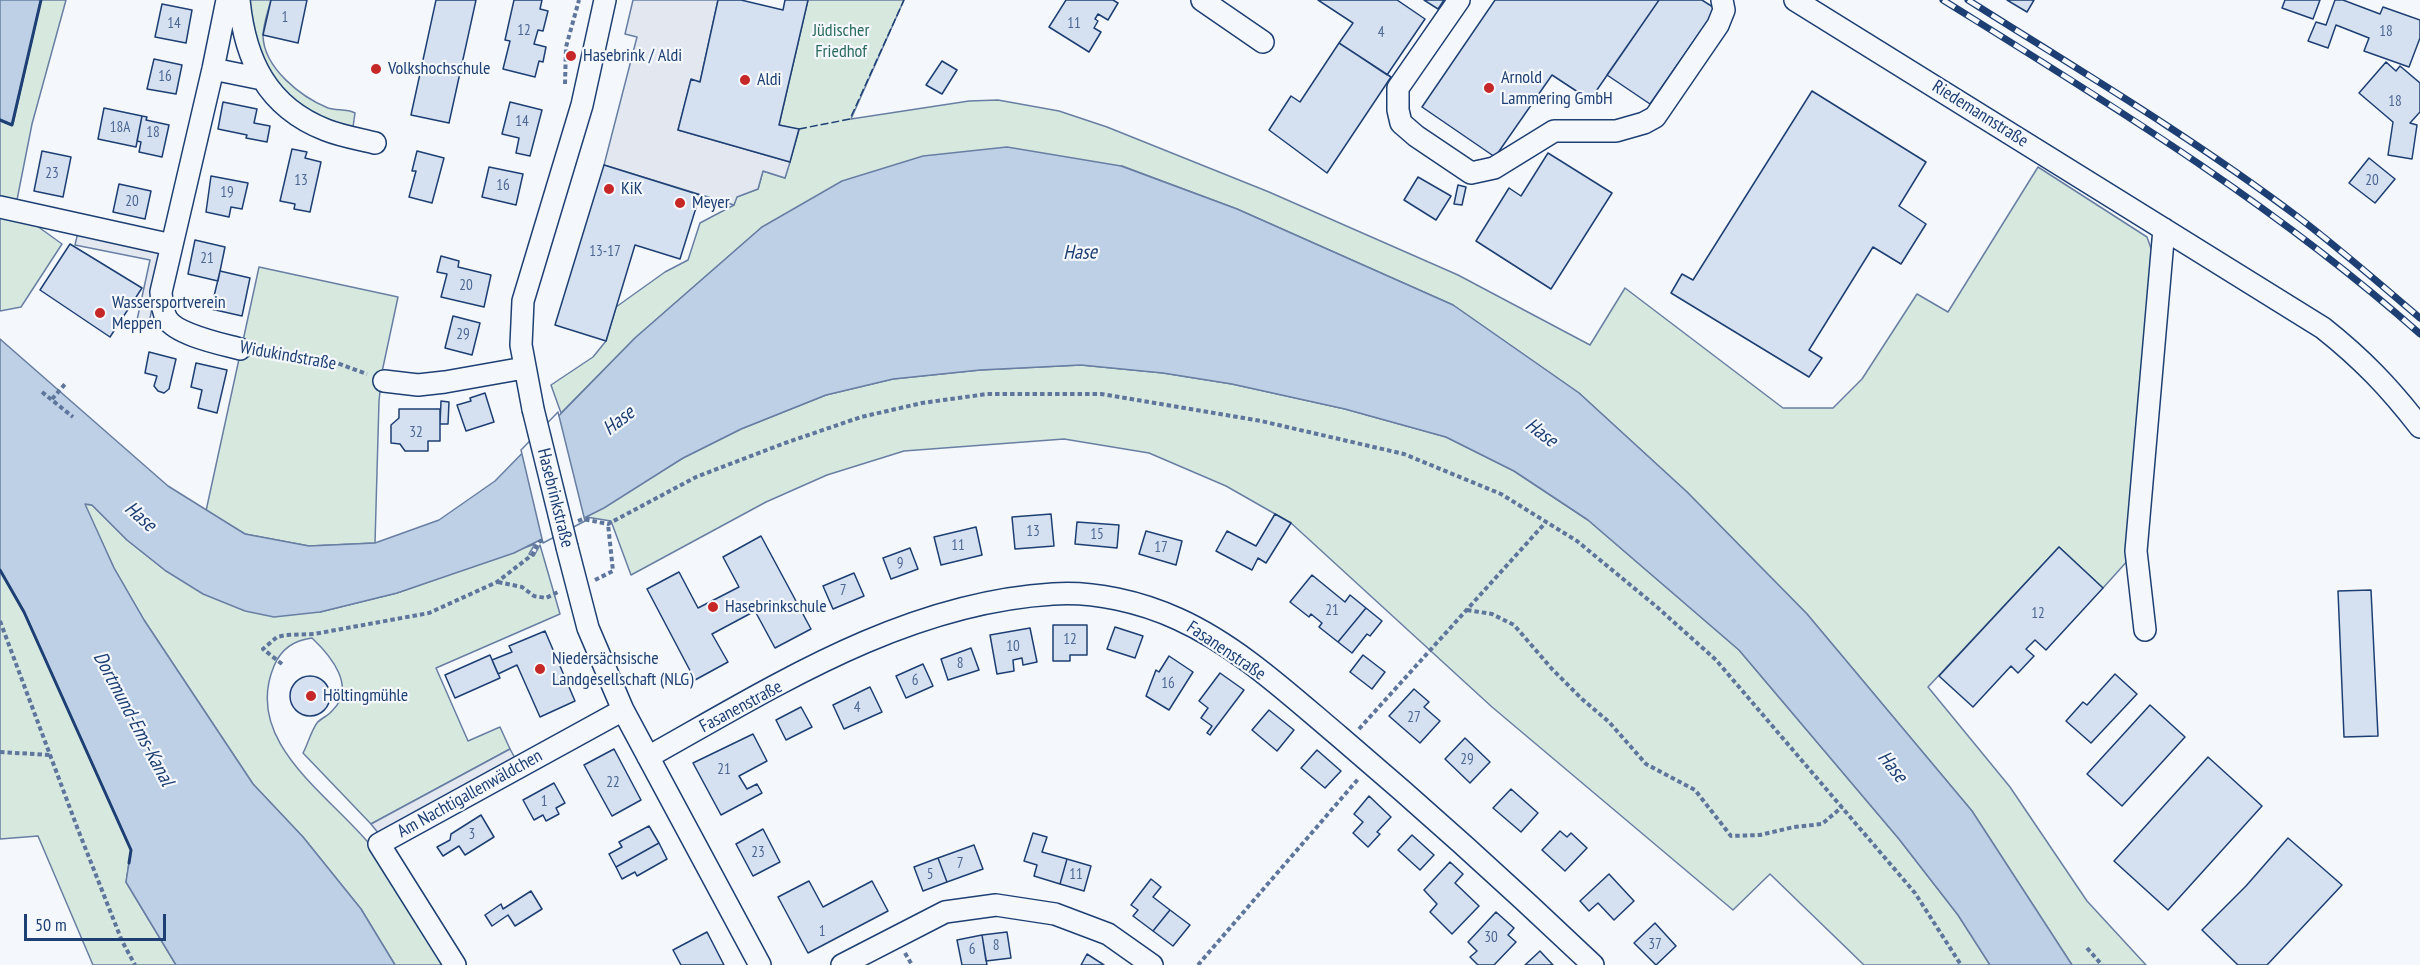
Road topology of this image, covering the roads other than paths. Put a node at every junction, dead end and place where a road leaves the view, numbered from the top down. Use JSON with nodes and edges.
{"nodes":[{"id":1,"x":227,"y":0,"type":"edge"},
{"id":2,"x":239,"y":0,"type":"edge"},
{"id":3,"x":605,"y":0,"type":"edge"},
{"id":4,"x":1202,"y":0,"type":"edge"},
{"id":5,"x":1459,"y":0,"type":"edge"},
{"id":6,"x":1722,"y":0,"type":"edge"},
{"id":7,"x":1795,"y":0,"type":"edge"},
{"id":8,"x":1263,"y":42,"type":"dead end"},
{"id":9,"x":213,"y":69,"type":"junction"},
{"id":10,"x":262,"y":79,"type":"junction"},
{"id":11,"x":375,"y":143,"type":"dead end"},
{"id":12,"x":1,"y":206,"type":"edge"},
{"id":13,"x":2164,"y":229,"type":"junction"},
{"id":14,"x":172,"y":245,"type":"junction"},
{"id":15,"x":240,"y":350,"type":"road end"},
{"id":16,"x":524,"y":368,"type":"junction"},
{"id":17,"x":384,"y":381,"type":"road end"},
{"id":18,"x":2420,"y":427,"type":"edge"},
{"id":19,"x":2145,"y":630,"type":"dead end"},
{"id":20,"x":623,"y":710,"type":"junction"},
{"id":21,"x":648,"y":757,"type":"junction"},
{"id":22,"x":455,"y":965,"type":"edge"},
{"id":23,"x":760,"y":965,"type":"edge"},
{"id":24,"x":842,"y":965,"type":"edge"},
{"id":25,"x":1152,"y":965,"type":"edge"},
{"id":26,"x":1593,"y":965,"type":"edge"}],
"edges":[{"from":1,"to":9,"type":"street","name":"Widukindstraße"},
{"from":2,"to":10,"type":"street"},
{"from":3,"to":16,"type":"street","name":"Hasebrinkstraße"},
{"from":4,"to":8,"type":"street"},
{"from":5,"to":6,"type":"street"},
{"from":7,"to":13,"type":"street","name":"Riedemannstraße"},
{"from":9,"to":10,"type":"street"},
{"from":9,"to":14,"type":"street","name":"Widukindstraße"},
{"from":10,"to":11,"type":"street"},
{"from":12,"to":14,"type":"street"},
{"from":13,"to":18,"type":"street","name":"Riedemannstraße"},
{"from":13,"to":19,"type":"street"},
{"from":14,"to":15,"type":"street","name":"Widukindstraße"},
{"from":16,"to":17,"type":"street"},
{"from":16,"to":20,"type":"street","name":"Hasebrinkstraße","bridge":true},
{"from":20,"to":21,"type":"street","name":"Hasebrinkstraße"},
{"from":20,"to":22,"type":"street","name":"Am Nachtigallenwäldchen"},
{"from":21,"to":23,"type":"street","name":"Hasebrinkstraße"},
{"from":21,"to":26,"type":"street","name":"Fasanenstraße"},
{"from":24,"to":25,"type":"street"}]}
